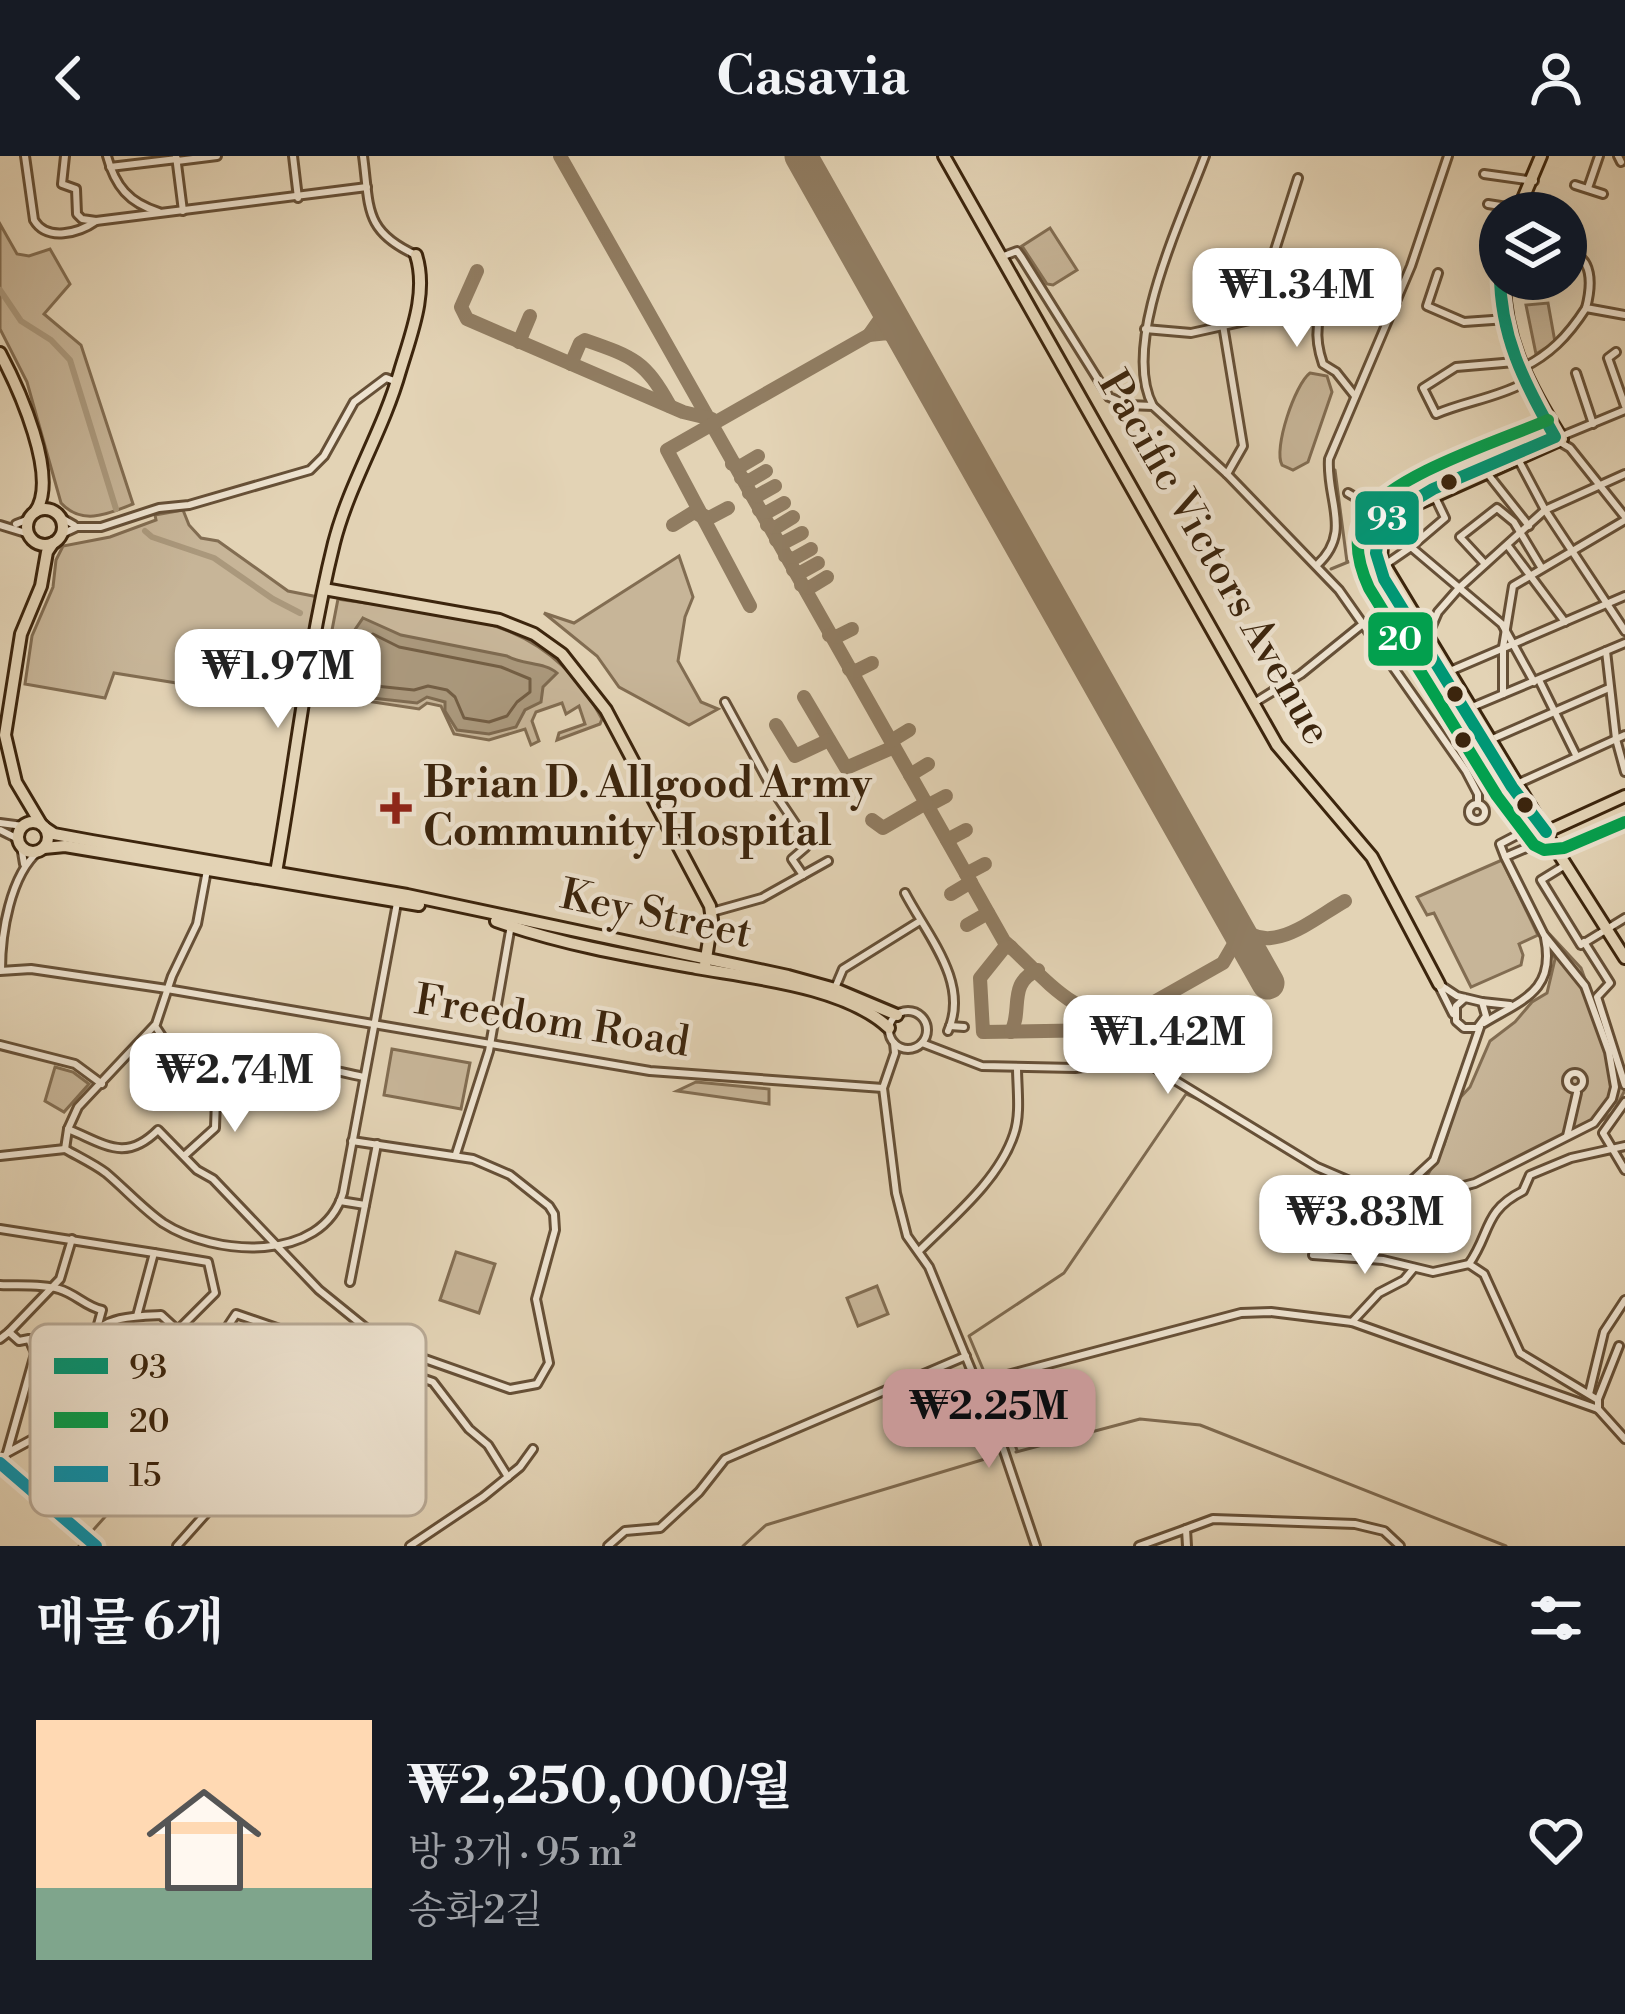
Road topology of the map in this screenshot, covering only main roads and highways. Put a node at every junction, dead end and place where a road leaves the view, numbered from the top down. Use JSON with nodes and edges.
{"nodes":[{"id":1,"x":945,"y":156,"type":"edge"},
{"id":2,"x":1543,"y":156,"type":"edge"},
{"id":3,"x":1528,"y":192,"type":"edge"},
{"id":4,"x":416,"y":255,"type":"road end"},
{"id":5,"x":1503,"y":300,"type":"edge"},
{"id":6,"x":1505,"y":300,"type":"edge"},
{"id":7,"x":1505,"y":319,"type":"junction"},
{"id":8,"x":0,"y":353,"type":"edge"},
{"id":9,"x":1518,"y":367,"type":"junction"},
{"id":10,"x":1561,"y":440,"type":"junction"},
{"id":11,"x":1517,"y":457,"type":"junction"},
{"id":12,"x":43,"y":472,"type":"junction"},
{"id":13,"x":1433,"y":493,"type":"junction"},
{"id":14,"x":57,"y":514,"type":"junction"},
{"id":15,"x":32,"y":516,"type":"junction"},
{"id":16,"x":33,"y":538,"type":"junction"},
{"id":17,"x":57,"y":538,"type":"junction"},
{"id":18,"x":1381,"y":568,"type":"junction"},
{"id":19,"x":43,"y":574,"type":"junction"},
{"id":20,"x":325,"y":589,"type":"junction"},
{"id":21,"x":1468,"y":709,"type":"junction"},
{"id":22,"x":1625,"y":799,"type":"edge"},
{"id":23,"x":29,"y":831,"type":"junction"},
{"id":24,"x":1546,"y":832,"type":"junction"},
{"id":25,"x":42,"y":849,"type":"junction"},
{"id":26,"x":276,"y":877,"type":"junction"},
{"id":27,"x":1625,"y":958,"type":"edge"},
{"id":28,"x":705,"y":965,"type":"junction"},
{"id":29,"x":1439,"y":984,"type":"road end"},
{"id":30,"x":833,"y":994,"type":"junction"},
{"id":31,"x":897,"y":1015,"type":"road end"},
{"id":32,"x":889,"y":1028,"type":"road end"}],
"edges":[{"from":1,"to":29,"type":"main road","name":"Pacific Victors Avenue"},
{"from":2,"to":3,"type":"main road"},
{"from":4,"to":20,"type":"main road"},
{"from":5,"to":7,"type":"main road"},
{"from":6,"to":7,"type":"main road"},
{"from":7,"to":9,"type":"main road"},
{"from":8,"to":12,"type":"main road"},
{"from":9,"to":10,"type":"main road"},
{"from":9,"to":10,"type":"main road"},
{"from":10,"to":11,"type":"main road"},
{"from":11,"to":13,"type":"main road"},
{"from":11,"to":13,"type":"main road"},
{"from":12,"to":14,"type":"main road"},
{"from":12,"to":15,"type":"main road"},
{"from":13,"to":18,"type":"main road"},
{"from":13,"to":18,"type":"main road"},
{"from":14,"to":15,"type":"main road"},
{"from":14,"to":17,"type":"main road"},
{"from":15,"to":16,"type":"main road"},
{"from":16,"to":17,"type":"main road"},
{"from":16,"to":19,"type":"main road"},
{"from":17,"to":19,"type":"main road"},
{"from":18,"to":21,"type":"main road"},
{"from":19,"to":23,"type":"main road"},
{"from":20,"to":26,"type":"main road"},
{"from":20,"to":28,"type":"main road"},
{"from":21,"to":24,"type":"main road"},
{"from":21,"to":24,"type":"main road"},
{"from":22,"to":24,"type":"main road"},
{"from":23,"to":25,"type":"main road"},
{"from":23,"to":25,"type":"main road","name":"Key Street"},
{"from":23,"to":26,"type":"main road","name":"Key Street"},
{"from":24,"to":27,"type":"main road"},
{"from":25,"to":26,"type":"main road","name":"Key Street"},
{"from":26,"to":28,"type":"main road","name":"Key Street"},
{"from":28,"to":30,"type":"main road","name":"Key Street"},
{"from":30,"to":31,"type":"main road","name":"Key Street"},
{"from":30,"to":32,"type":"main road","name":"Key Street"}]}
